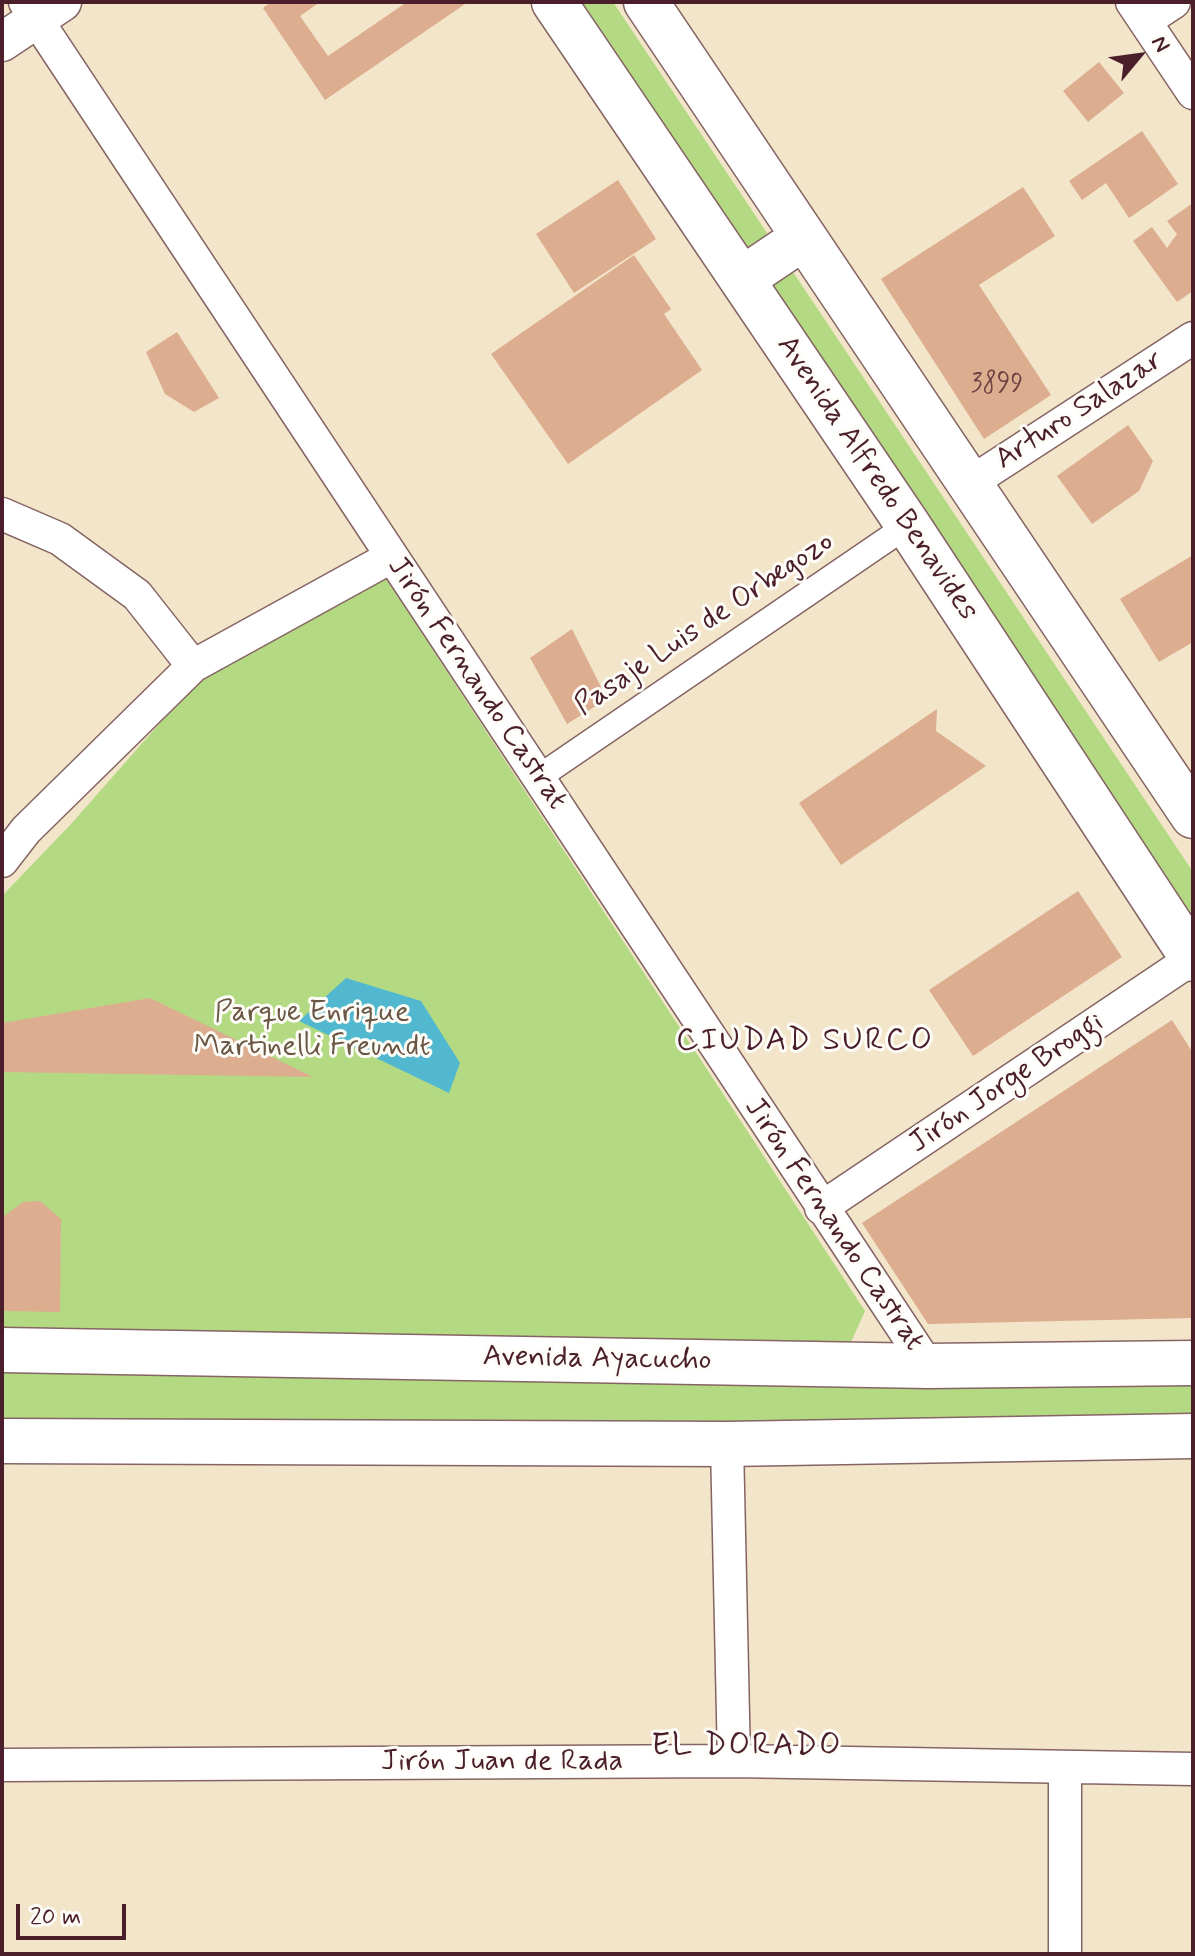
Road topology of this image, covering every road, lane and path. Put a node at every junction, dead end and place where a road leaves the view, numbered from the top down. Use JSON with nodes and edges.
{"nodes":[{"id":1,"x":554,"y":2,"type":"edge"},
{"id":2,"x":646,"y":2,"type":"edge"},
{"id":3,"x":1174,"y":2,"type":"edge"},
{"id":4,"x":41,"y":8,"type":"edge"},
{"id":5,"x":1138,"y":11,"type":"edge"},
{"id":6,"x":2,"y":42,"type":"edge"},
{"id":7,"x":1193,"y":93,"type":"edge"},
{"id":8,"x":803,"y":238,"type":"junction"},
{"id":9,"x":742,"y":279,"type":"junction"},
{"id":10,"x":1193,"y":338,"type":"edge"},
{"id":11,"x":967,"y":485,"type":"junction"},
{"id":12,"x":2,"y":514,"type":"edge"},
{"id":13,"x":908,"y":525,"type":"junction"},
{"id":14,"x":391,"y":557,"type":"junction"},
{"id":15,"x":193,"y":666,"type":"junction"},
{"id":16,"x":539,"y":777,"type":"junction"},
{"id":17,"x":1193,"y":816,"type":"edge"},
{"id":18,"x":2,"y":861,"type":"edge"},
{"id":19,"x":1193,"y":959,"type":"edge"},
{"id":20,"x":821,"y":1208,"type":"junction"},
{"id":21,"x":2,"y":1350,"type":"edge"},
{"id":22,"x":1193,"y":1363,"type":"edge"},
{"id":23,"x":928,"y":1366,"type":"junction"},
{"id":24,"x":1193,"y":1436,"type":"edge"},
{"id":25,"x":2,"y":1441,"type":"edge"},
{"id":26,"x":727,"y":1444,"type":"junction"},
{"id":27,"x":734,"y":1761,"type":"junction"},
{"id":28,"x":2,"y":1765,"type":"edge"},
{"id":29,"x":1065,"y":1767,"type":"junction"},
{"id":30,"x":1193,"y":1769,"type":"edge"},
{"id":31,"x":1065,"y":1954,"type":"edge"}],
"edges":[{"from":1,"to":9,"type":"main road","name":"Avenida Alfredo Benavides"},
{"from":2,"to":8,"type":"main road"},
{"from":3,"to":5,"type":"street"},
{"from":4,"to":6,"type":"street"},
{"from":4,"to":14,"type":"street","name":"Jirón Fernando Castrat"},
{"from":5,"to":7,"type":"street"},
{"from":8,"to":9,"type":"main road"},
{"from":8,"to":11,"type":"main road"},
{"from":9,"to":13,"type":"main road","name":"Avenida Alfredo Benavides"},
{"from":10,"to":11,"type":"street","name":"Arturo Salazar"},
{"from":11,"to":17,"type":"main road"},
{"from":12,"to":15,"type":"street"},
{"from":13,"to":16,"type":"street","name":"Pasaje Luis de Orbegozo"},
{"from":13,"to":19,"type":"main road","name":"Avenida Alfredo Benavides"},
{"from":14,"to":15,"type":"street"},
{"from":14,"to":16,"type":"street","name":"Jirón Fernando Castrat"},
{"from":15,"to":18,"type":"street"},
{"from":16,"to":20,"type":"street","name":"Jirón Fernando Castrat"},
{"from":19,"to":20,"type":"street","name":"Jirón Jorge Broggi"},
{"from":20,"to":23,"type":"street","name":"Jirón Fernando Castrat"},
{"from":21,"to":23,"type":"main road","name":"Avenida Ayacucho"},
{"from":22,"to":23,"type":"main road","name":"Avenida Ayacucho"},
{"from":24,"to":26,"type":"main road"},
{"from":25,"to":26,"type":"main road"},
{"from":26,"to":27,"type":"street"},
{"from":27,"to":28,"type":"street","name":"Jirón Juan de Rada"},
{"from":27,"to":29,"type":"street","name":"Jirón Juan de Rada"},
{"from":29,"to":30,"type":"street","name":"Jirón Juan de Rada"},
{"from":29,"to":31,"type":"street"}]}
